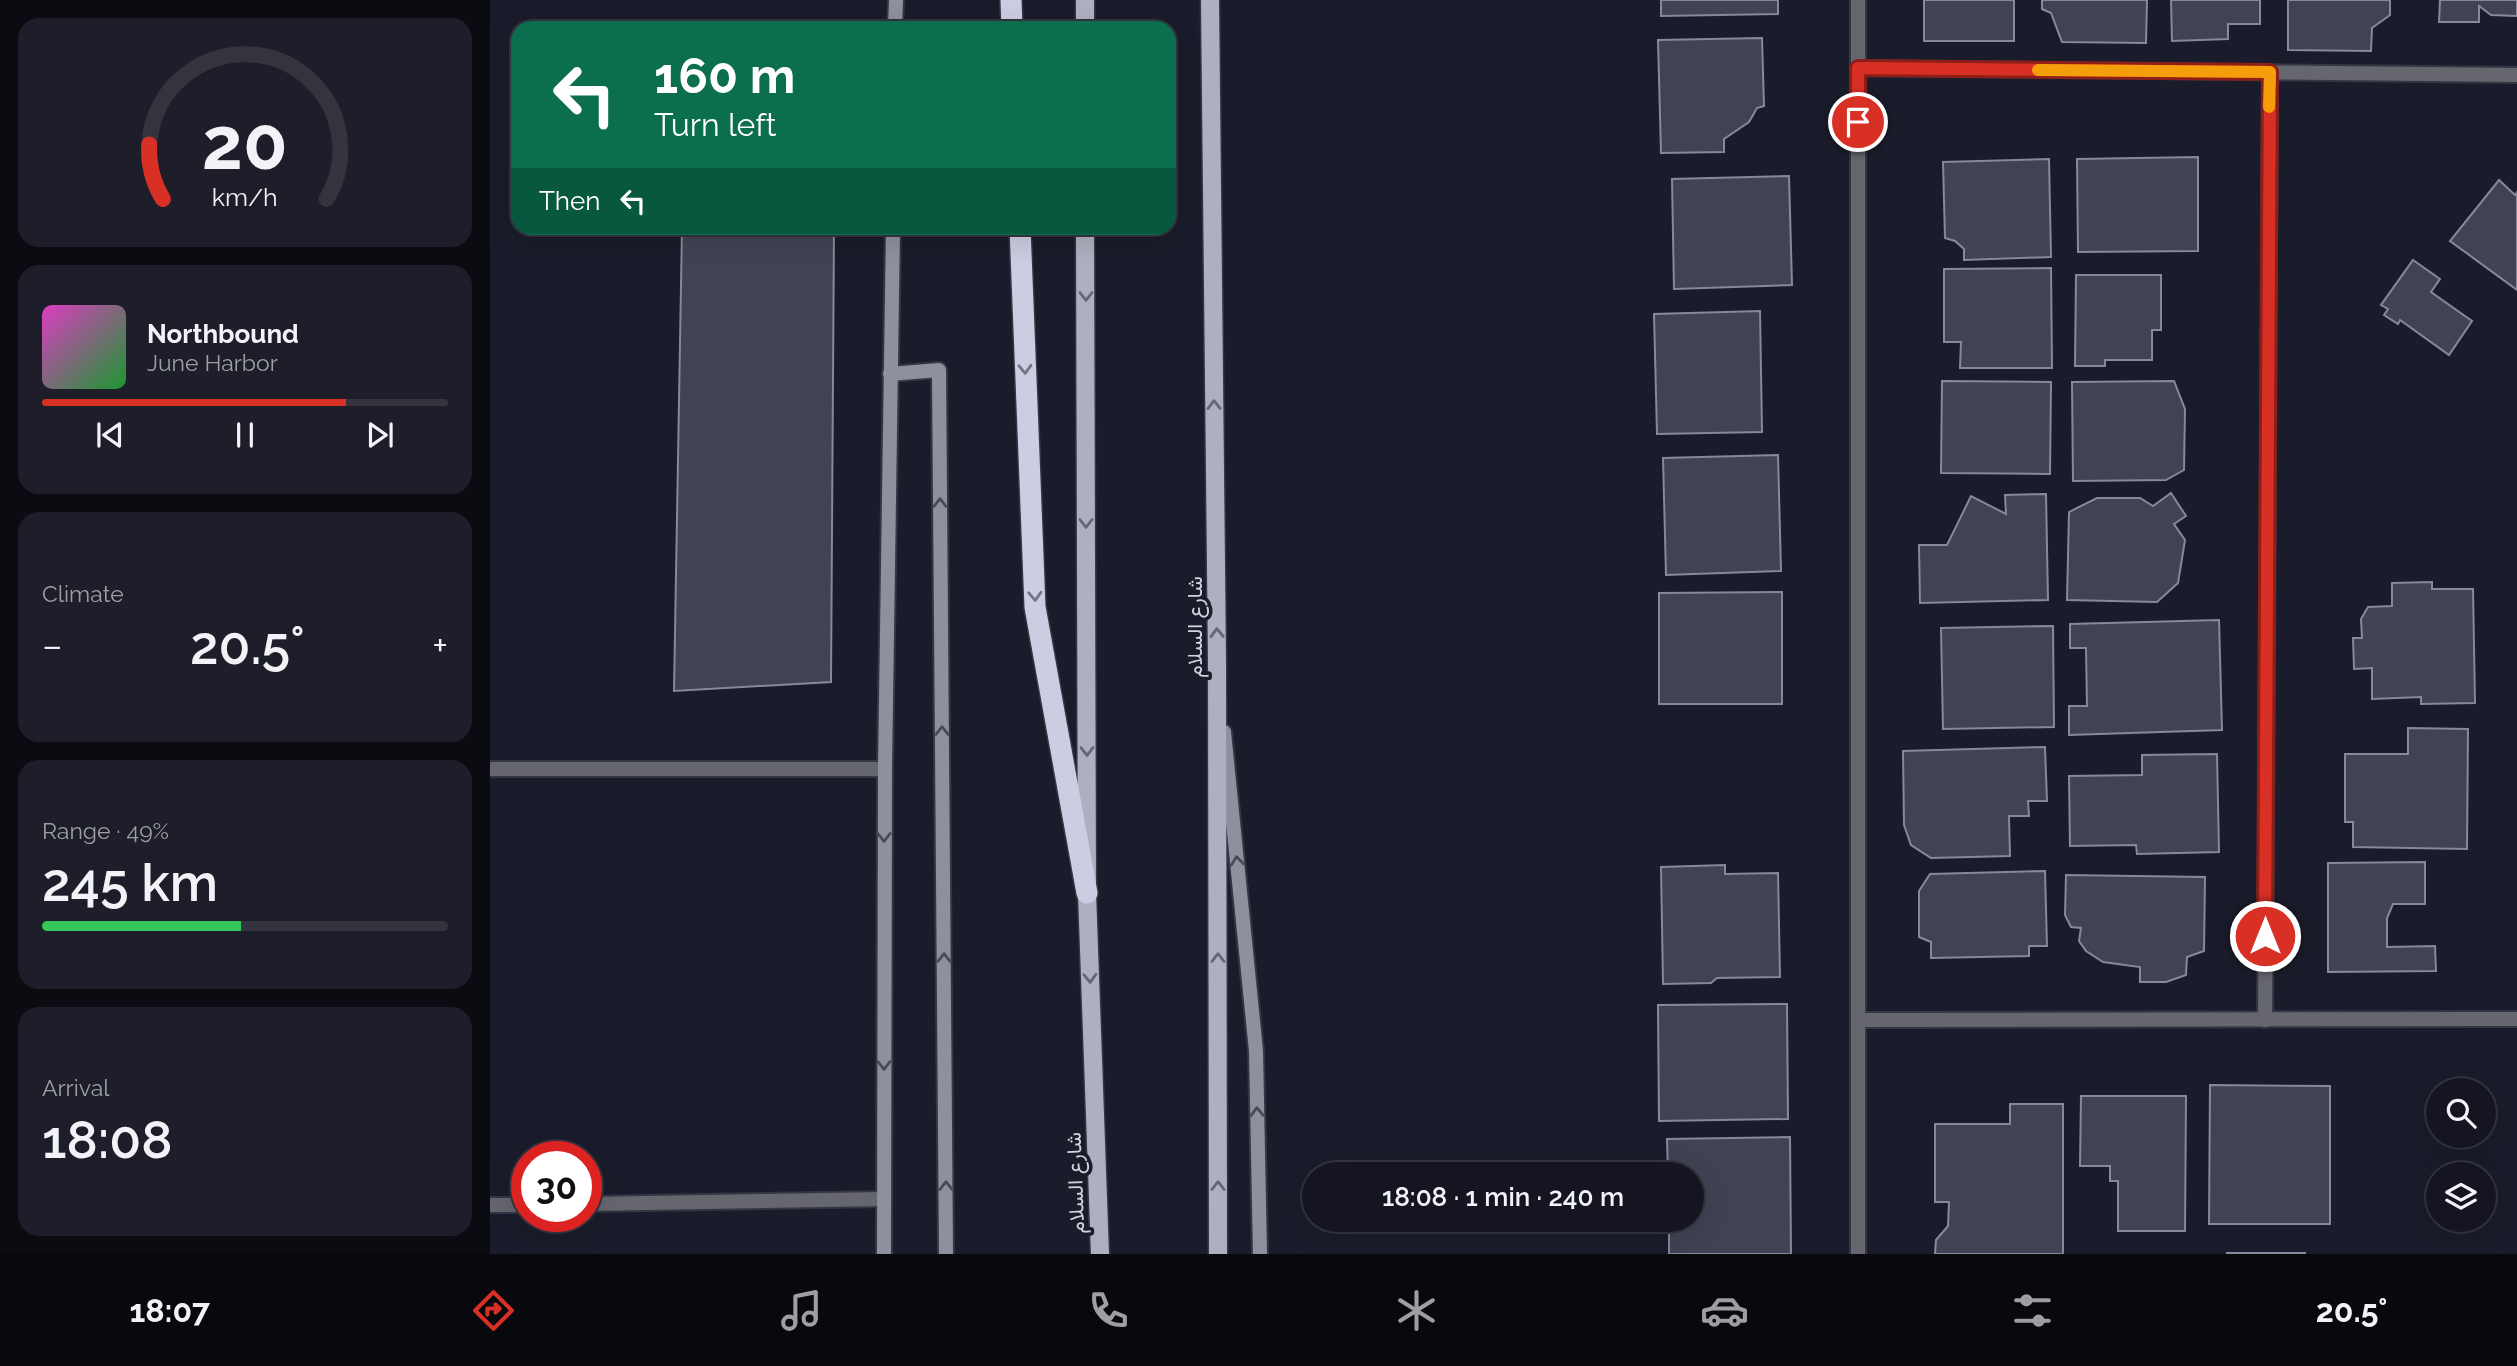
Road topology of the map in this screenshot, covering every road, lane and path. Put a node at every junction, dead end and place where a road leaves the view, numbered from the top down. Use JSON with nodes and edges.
{"nodes":[{"id":1,"x":896,"y":0,"type":"edge"},
{"id":2,"x":1011,"y":0,"type":"edge"},
{"id":3,"x":1085,"y":0,"type":"edge"},
{"id":4,"x":1210,"y":0,"type":"edge"},
{"id":5,"x":1858,"y":0,"type":"edge"},
{"id":6,"x":895,"y":21,"type":"edge"},
{"id":7,"x":1012,"y":21,"type":"edge"},
{"id":8,"x":1085,"y":21,"type":"edge"},
{"id":9,"x":1858,"y":68,"type":"junction"},
{"id":10,"x":2270,"y":72,"type":"junction"},
{"id":11,"x":2517,"y":75,"type":"edge"},
{"id":12,"x":892,"y":235,"type":"edge"},
{"id":13,"x":1020,"y":235,"type":"edge"},
{"id":14,"x":1085,"y":235,"type":"edge"},
{"id":15,"x":890,"y":374,"type":"junction"},
{"id":16,"x":1217,"y":661,"type":"junction"},
{"id":17,"x":490,"y":769,"type":"edge"},
{"id":18,"x":884,"y":769,"type":"junction"},
{"id":19,"x":1087,"y":893,"type":"junction"},
{"id":20,"x":2517,"y":1019,"type":"edge"},
{"id":21,"x":1858,"y":1020,"type":"junction"},
{"id":22,"x":2265,"y":1020,"type":"junction"},
{"id":23,"x":884,"y":1199,"type":"junction"},
{"id":24,"x":602,"y":1204,"type":"edge"},
{"id":25,"x":490,"y":1205,"type":"edge"},
{"id":26,"x":511,"y":1205,"type":"edge"},
{"id":27,"x":1100,"y":1252,"type":"edge"},
{"id":28,"x":884,"y":1254,"type":"edge"},
{"id":29,"x":946,"y":1254,"type":"edge"},
{"id":30,"x":1218,"y":1254,"type":"edge"},
{"id":31,"x":1259,"y":1254,"type":"edge"},
{"id":32,"x":1858,"y":1254,"type":"edge"}],
"edges":[{"from":1,"to":6,"type":"main road"},
{"from":2,"to":7,"type":"highway"},
{"from":3,"to":8,"type":"main road"},
{"from":16,"to":4,"type":"main road","name":"شارع السلام","one_way":true},
{"from":5,"to":9,"type":"street"},
{"from":9,"to":10,"type":"street"},
{"from":9,"to":21,"type":"street"},
{"from":10,"to":11,"type":"street"},
{"from":10,"to":22,"type":"street"},
{"from":12,"to":15,"type":"main road"},
{"from":13,"to":19,"type":"highway","one_way":true},
{"from":14,"to":19,"type":"main road","name":"شارع السلام","one_way":true},
{"from":15,"to":18,"type":"main road"},
{"from":29,"to":15,"type":"main road","one_way":true},
{"from":30,"to":16,"type":"main road","name":"شارع السلام","one_way":true},
{"from":31,"to":16,"type":"main road","one_way":true},
{"from":17,"to":18,"type":"street"},
{"from":18,"to":23,"type":"main road","one_way":true},
{"from":19,"to":27,"type":"main road","name":"شارع السلام","one_way":true},
{"from":20,"to":22,"type":"street"},
{"from":21,"to":22,"type":"street"},
{"from":21,"to":32,"type":"street"},
{"from":23,"to":24,"type":"street"},
{"from":23,"to":28,"type":"main road"},
{"from":25,"to":26,"type":"street"}]}
